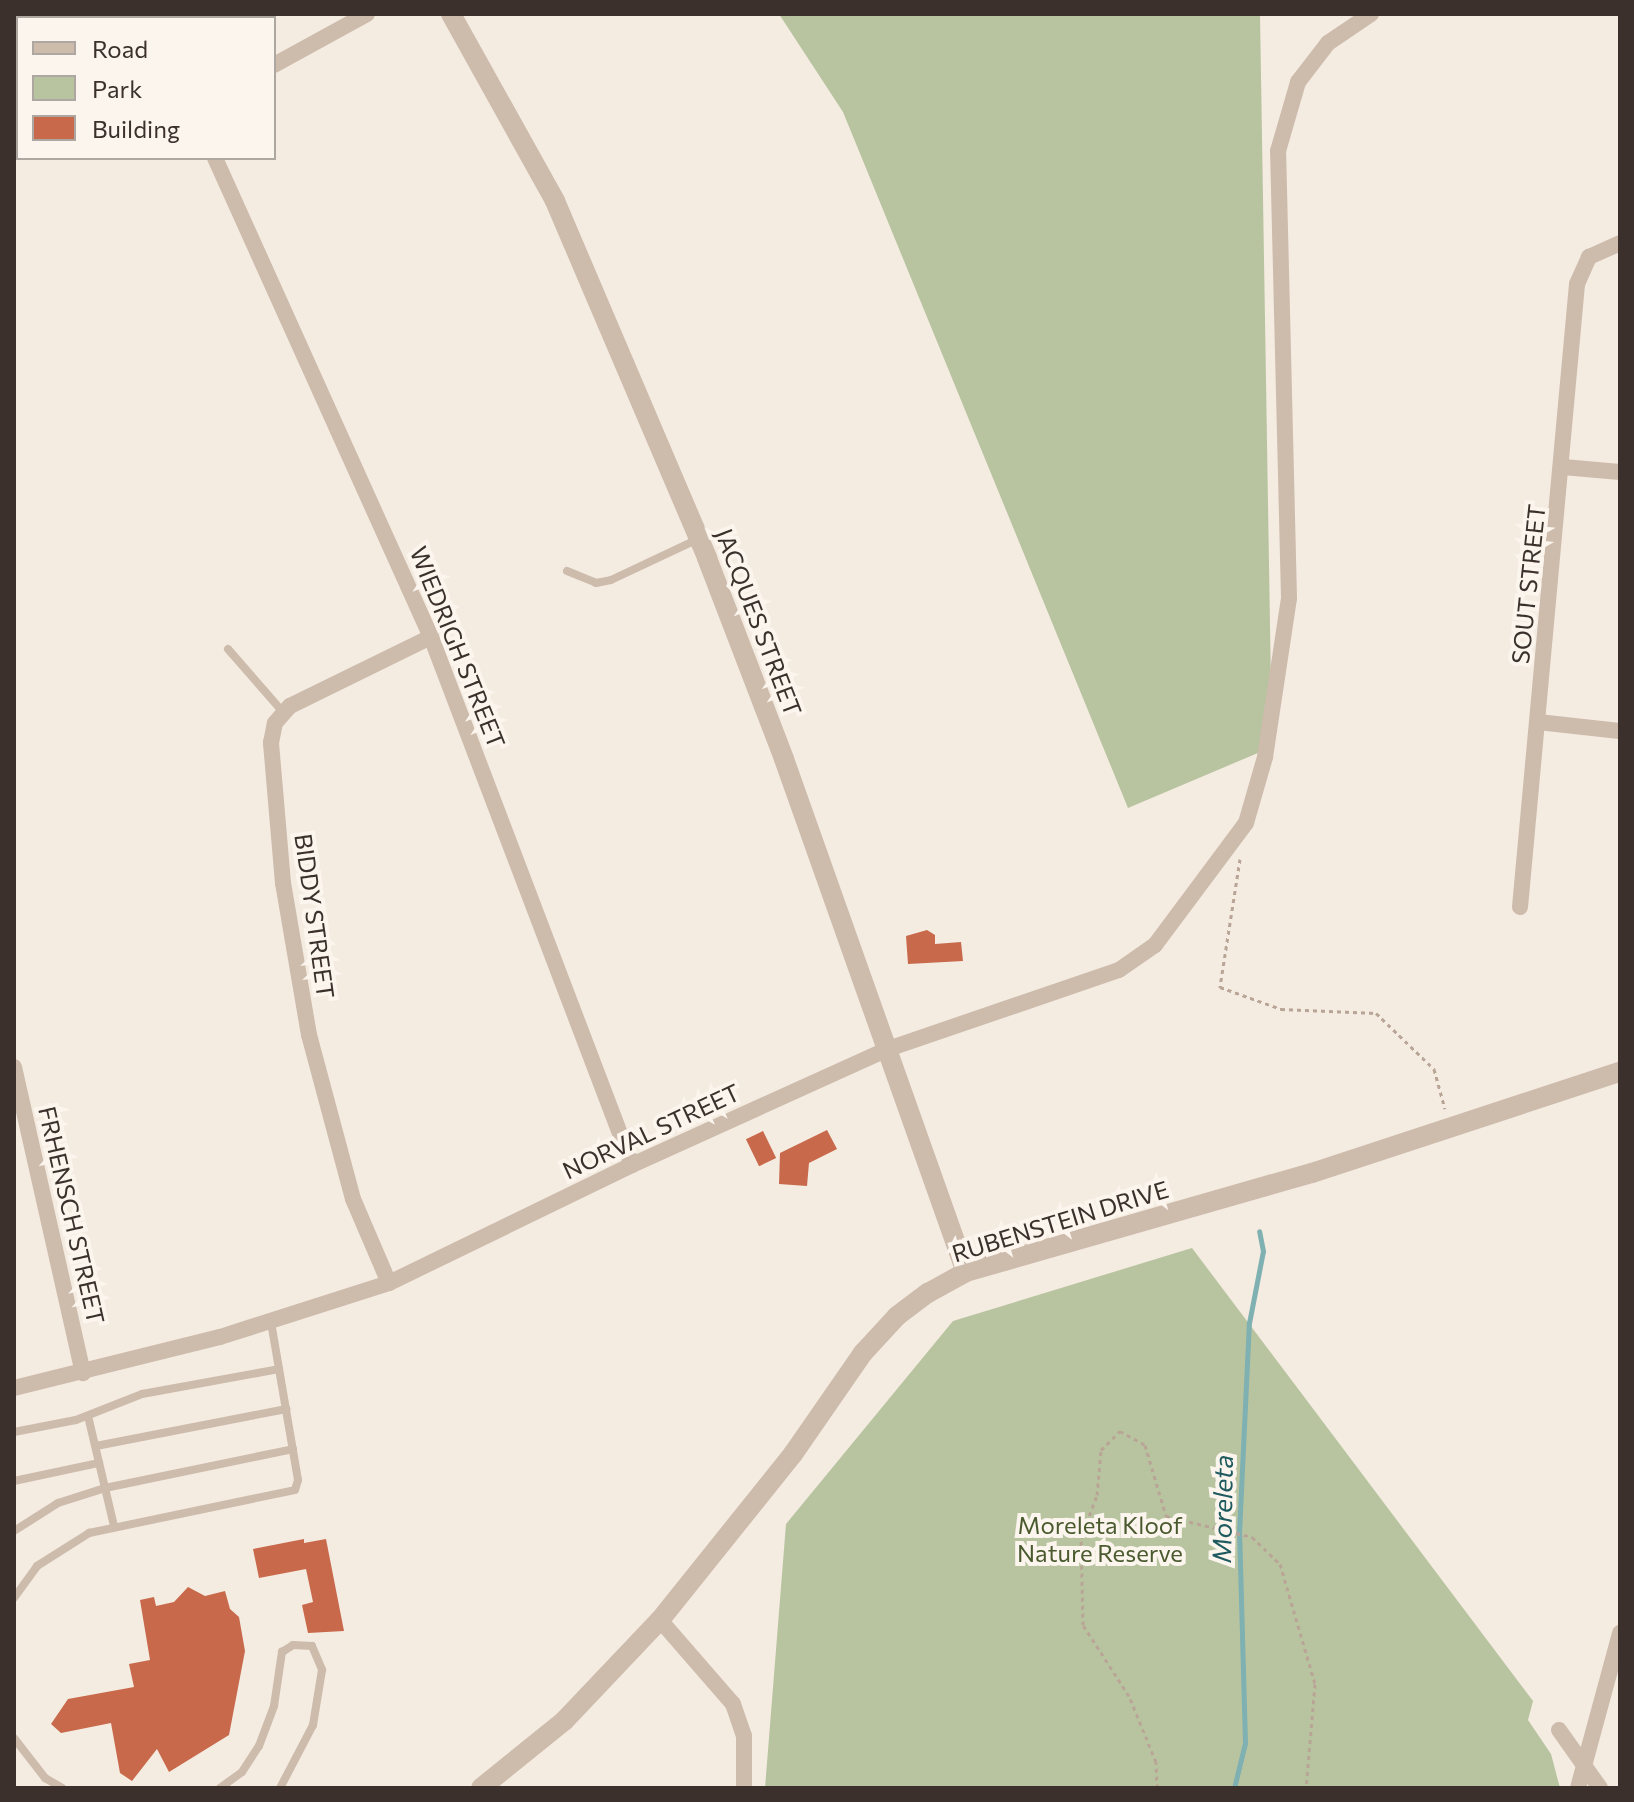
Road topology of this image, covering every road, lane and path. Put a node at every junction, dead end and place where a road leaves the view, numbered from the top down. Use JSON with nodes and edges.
{"nodes":[{"id":1,"x":367,"y":14,"type":"edge"},
{"id":2,"x":451,"y":14,"type":"edge"},
{"id":3,"x":1371,"y":14,"type":"edge"},
{"id":4,"x":276,"y":64,"type":"edge"},
{"id":5,"x":216,"y":160,"type":"edge"},
{"id":6,"x":1620,"y":243,"type":"edge"},
{"id":7,"x":1563,"y":467,"type":"junction"},
{"id":8,"x":1620,"y":472,"type":"edge"},
{"id":9,"x":699,"y":539,"type":"junction"},
{"id":10,"x":567,"y":571,"type":"dead end"},
{"id":11,"x":431,"y":637,"type":"junction"},
{"id":12,"x":228,"y":649,"type":"dead end"},
{"id":13,"x":283,"y":712,"type":"junction"},
{"id":14,"x":1538,"y":722,"type":"junction"},
{"id":15,"x":1620,"y":731,"type":"edge"},
{"id":16,"x":1241,"y":853,"type":"dead end"},
{"id":17,"x":1520,"y":907,"type":"dead end"},
{"id":18,"x":888,"y":1049,"type":"junction"},
{"id":19,"x":1620,"y":1072,"type":"edge"},
{"id":20,"x":15,"y":1078,"type":"edge"},
{"id":21,"x":1450,"y":1128,"type":"junction"},
{"id":22,"x":632,"y":1165,"type":"junction"},
{"id":23,"x":966,"y":1272,"type":"junction"},
{"id":24,"x":389,"y":1283,"type":"junction"},
{"id":25,"x":271,"y":1322,"type":"junction"},
{"id":26,"x":279,"y":1369,"type":"junction"},
{"id":27,"x":83,"y":1373,"type":"junction"},
{"id":28,"x":14,"y":1388,"type":"edge"},
{"id":29,"x":286,"y":1409,"type":"junction"},
{"id":30,"x":88,"y":1416,"type":"junction"},
{"id":31,"x":14,"y":1432,"type":"edge"},
{"id":32,"x":96,"y":1446,"type":"junction"},
{"id":33,"x":293,"y":1449,"type":"junction"},
{"id":34,"x":99,"y":1463,"type":"junction"},
{"id":35,"x":14,"y":1481,"type":"edge"},
{"id":36,"x":105,"y":1488,"type":"junction"},
{"id":37,"x":114,"y":1526,"type":"junction"},
{"id":38,"x":14,"y":1531,"type":"edge"},
{"id":39,"x":14,"y":1598,"type":"edge"},
{"id":40,"x":660,"y":1620,"type":"junction"},
{"id":41,"x":1620,"y":1633,"type":"edge"},
{"id":42,"x":1559,"y":1730,"type":"dead end"},
{"id":43,"x":14,"y":1738,"type":"edge"},
{"id":44,"x":1583,"y":1767,"type":"junction"},
{"id":45,"x":62,"y":1788,"type":"edge"},
{"id":46,"x":220,"y":1788,"type":"edge"},
{"id":47,"x":280,"y":1788,"type":"edge"},
{"id":48,"x":481,"y":1788,"type":"edge"},
{"id":49,"x":744,"y":1788,"type":"edge"},
{"id":50,"x":1157,"y":1788,"type":"edge"},
{"id":51,"x":1306,"y":1788,"type":"edge"},
{"id":52,"x":1578,"y":1788,"type":"edge"},
{"id":53,"x":1600,"y":1788,"type":"edge"}],
"edges":[{"from":1,"to":4,"type":"street"},
{"from":2,"to":9,"type":"street","name":"JACQUES STREET"},
{"from":3,"to":18,"type":"street","name":"NORVAL STREET"},
{"from":5,"to":11,"type":"street","name":"WIEDRIGH STREET"},
{"from":6,"to":7,"type":"street","name":"SOUT STREET"},
{"from":7,"to":8,"type":"street"},
{"from":7,"to":14,"type":"street","name":"SOUT STREET"},
{"from":9,"to":10,"type":"lane"},
{"from":9,"to":18,"type":"street","name":"JACQUES STREET"},
{"from":11,"to":13,"type":"street"},
{"from":11,"to":22,"type":"street","name":"WIEDRIGH STREET"},
{"from":12,"to":13,"type":"lane"},
{"from":13,"to":24,"type":"street","name":"BIDDY STREET"},
{"from":14,"to":15,"type":"street"},
{"from":14,"to":17,"type":"street","name":"SOUT STREET"},
{"from":16,"to":21,"type":"path"},
{"from":18,"to":22,"type":"street","name":"NORVAL STREET"},
{"from":18,"to":23,"type":"street","name":"JACQUES STREET"},
{"from":19,"to":21,"type":"street","name":"RUBENSTEIN DRIVE"},
{"from":20,"to":27,"type":"street","name":"FRHENSCH STREET"},
{"from":21,"to":23,"type":"street","name":"RUBENSTEIN DRIVE"},
{"from":22,"to":24,"type":"street","name":"NORVAL STREET"},
{"from":23,"to":40,"type":"street","name":"RUBENSTEIN DRIVE"},
{"from":24,"to":25,"type":"street","name":"NORVAL STREET"},
{"from":25,"to":26,"type":"lane"},
{"from":25,"to":27,"type":"street","name":"NORVAL STREET"},
{"from":26,"to":29,"type":"lane"},
{"from":26,"to":30,"type":"lane"},
{"from":27,"to":28,"type":"street","name":"NORVAL STREET"},
{"from":29,"to":32,"type":"lane"},
{"from":29,"to":33,"type":"lane"},
{"from":30,"to":31,"type":"lane"},
{"from":30,"to":32,"type":"lane"},
{"from":32,"to":34,"type":"lane"},
{"from":33,"to":36,"type":"lane"},
{"from":33,"to":37,"type":"lane"},
{"from":34,"to":35,"type":"lane"},
{"from":34,"to":36,"type":"lane"},
{"from":36,"to":37,"type":"lane"},
{"from":36,"to":38,"type":"lane"},
{"from":37,"to":39,"type":"lane"},
{"from":40,"to":48,"type":"street","name":"RUBENSTEIN DRIVE"},
{"from":40,"to":49,"type":"street"},
{"from":41,"to":44,"type":"street"},
{"from":42,"to":44,"type":"street"},
{"from":43,"to":45,"type":"lane"},
{"from":44,"to":52,"type":"street"},
{"from":44,"to":53,"type":"street"},
{"from":46,"to":47,"type":"lane"},
{"from":50,"to":51,"type":"path"}]}
